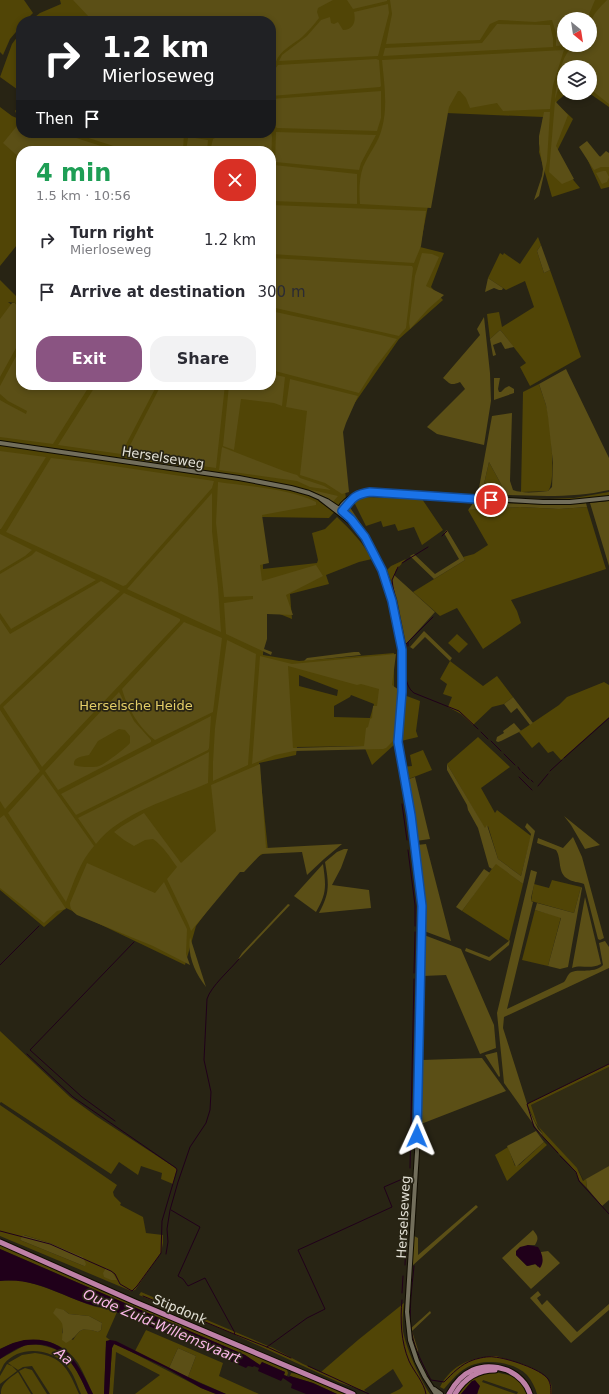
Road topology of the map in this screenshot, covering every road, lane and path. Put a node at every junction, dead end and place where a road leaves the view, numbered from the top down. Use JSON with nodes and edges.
{"nodes":[{"id":1,"x":0,"y":443,"type":"edge"},
{"id":2,"x":609,"y":498,"type":"edge"},
{"id":3,"x":340,"y":511,"type":"junction"},
{"id":4,"x":0,"y":1242,"type":"edge"},
{"id":5,"x":508,"y":1371,"type":"junction"},
{"id":6,"x":432,"y":1387,"type":"junction"},
{"id":7,"x":353,"y":1394,"type":"edge"},
{"id":8,"x":436,"y":1394,"type":"edge"},
{"id":9,"x":441,"y":1394,"type":"edge"},
{"id":10,"x":449,"y":1394,"type":"edge"},
{"id":11,"x":455,"y":1394,"type":"edge"},
{"id":12,"x":530,"y":1394,"type":"edge"}],
"edges":[{"from":1,"to":3,"type":"street","name":"Herselseweg"},
{"from":2,"to":3,"type":"street"},
{"from":3,"to":6,"type":"street","name":"Herselseweg"},
{"from":4,"to":7,"type":"main road","name":"Stipdonk"},
{"from":5,"to":10,"type":"main road"},
{"from":5,"to":11,"type":"main road"},
{"from":5,"to":12,"type":"main road"},
{"from":6,"to":8,"type":"street","name":"Herselseweg"},
{"from":6,"to":9,"type":"street","name":"Herselseweg"}]}
